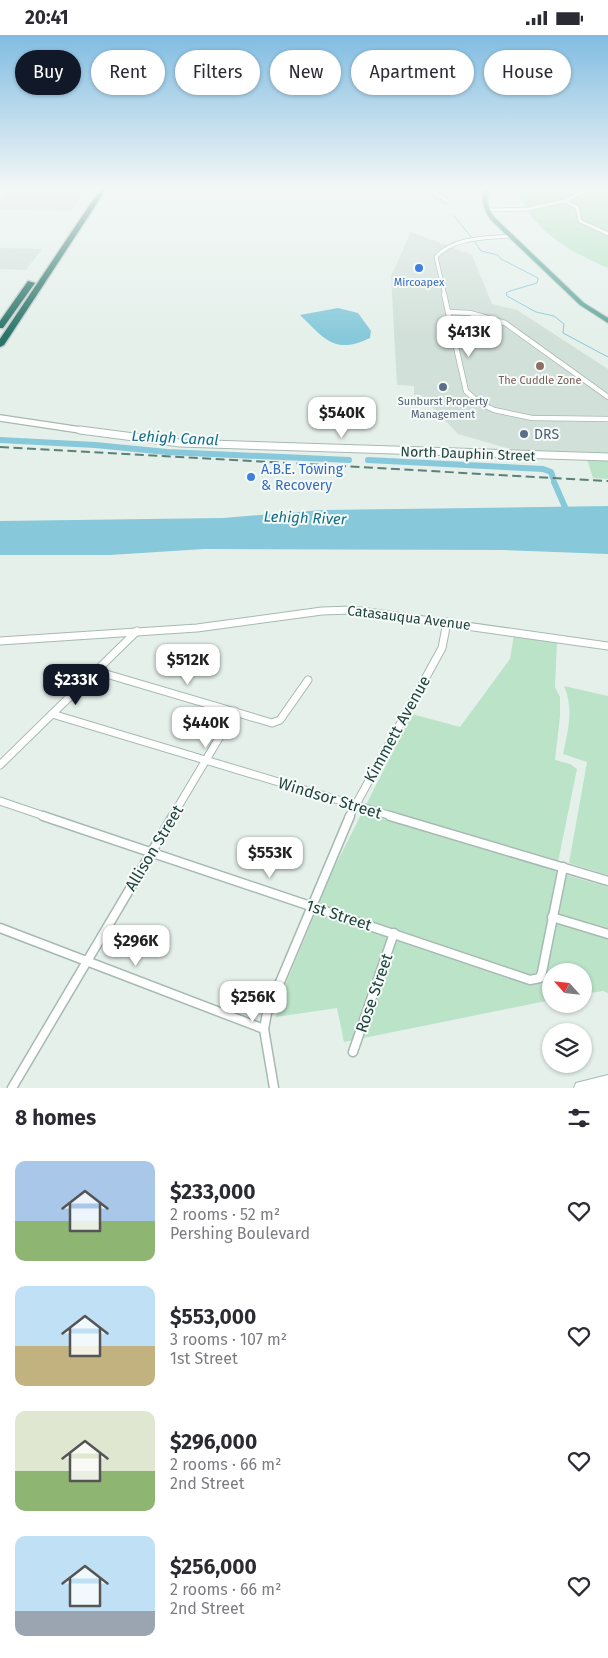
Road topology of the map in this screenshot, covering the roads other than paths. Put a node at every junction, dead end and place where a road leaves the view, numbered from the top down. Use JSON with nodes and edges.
{"nodes":[{"id":1,"x":63,"y":237,"type":"edge"},
{"id":2,"x":71,"y":237,"type":"edge"},
{"id":3,"x":503,"y":237,"type":"edge"},
{"id":4,"x":511,"y":237,"type":"edge"},
{"id":5,"x":448,"y":312,"type":"junction"},
{"id":6,"x":608,"y":321,"type":"edge"},
{"id":7,"x":0,"y":327,"type":"edge"},
{"id":8,"x":0,"y":345,"type":"edge"},
{"id":9,"x":608,"y":397,"type":"edge"},
{"id":10,"x":0,"y":418,"type":"edge"},
{"id":11,"x":608,"y":419,"type":"edge"},
{"id":12,"x":608,"y":457,"type":"edge"},
{"id":13,"x":448,"y":622,"type":"junction"},
{"id":14,"x":137,"y":631,"type":"junction"},
{"id":15,"x":0,"y":641,"type":"edge"},
{"id":16,"x":608,"y":646,"type":"edge"},
{"id":17,"x":96,"y":671,"type":"junction"},
{"id":18,"x":308,"y":680,"type":"dead end"},
{"id":19,"x":235,"y":711,"type":"junction"},
{"id":20,"x":52,"y":714,"type":"junction"},
{"id":21,"x":206,"y":761,"type":"junction"},
{"id":22,"x":0,"y":765,"type":"edge"},
{"id":23,"x":0,"y":801,"type":"edge"},
{"id":24,"x":354,"y":806,"type":"junction"},
{"id":25,"x":152,"y":851,"type":"junction"},
{"id":26,"x":563,"y":867,"type":"junction"},
{"id":27,"x":608,"y":881,"type":"edge"},
{"id":28,"x":311,"y":905,"type":"junction"},
{"id":29,"x":552,"y":917,"type":"junction"},
{"id":30,"x":0,"y":928,"type":"edge"},
{"id":31,"x":394,"y":933,"type":"junction"},
{"id":32,"x":608,"y":934,"type":"edge"},
{"id":33,"x":88,"y":961,"type":"junction"},
{"id":34,"x":264,"y":1029,"type":"junction"},
{"id":35,"x":353,"y":1052,"type":"dead end"},
{"id":36,"x":608,"y":1082,"type":"edge"},
{"id":37,"x":12,"y":1088,"type":"edge"},
{"id":38,"x":274,"y":1088,"type":"edge"},
{"id":39,"x":581,"y":1088,"type":"edge"}],
"edges":[{"from":1,"to":7,"type":"highway"},
{"from":2,"to":8,"type":"highway"},
{"from":3,"to":5,"type":"street"},
{"from":4,"to":6,"type":"main road"},
{"from":5,"to":9,"type":"street"},
{"from":5,"to":11,"type":"street"},
{"from":10,"to":12,"type":"street","name":"North Dauphin Street"},
{"from":13,"to":14,"type":"street","name":"Catasauqua Avenue"},
{"from":13,"to":16,"type":"street","name":"Catasauqua Avenue"},
{"from":13,"to":24,"type":"street","name":"Kimmett Avenue"},
{"from":14,"to":15,"type":"street","name":"Catasauqua Avenue"},
{"from":14,"to":17,"type":"street"},
{"from":17,"to":19,"type":"street"},
{"from":17,"to":20,"type":"street"},
{"from":18,"to":19,"type":"street"},
{"from":19,"to":21,"type":"street","name":"Allison Street"},
{"from":20,"to":21,"type":"street","name":"Windsor Street"},
{"from":20,"to":22,"type":"street"},
{"from":21,"to":24,"type":"street","name":"Windsor Street"},
{"from":21,"to":25,"type":"street","name":"Allison Street"},
{"from":23,"to":25,"type":"street","name":"1st Street"},
{"from":24,"to":26,"type":"street","name":"Windsor Street"},
{"from":24,"to":28,"type":"street","name":"Kimmett Avenue"},
{"from":25,"to":28,"type":"street","name":"1st Street"},
{"from":25,"to":33,"type":"street","name":"Allison Street"},
{"from":26,"to":27,"type":"street","name":"Windsor Street"},
{"from":26,"to":29,"type":"street"},
{"from":28,"to":31,"type":"street","name":"1st Street"},
{"from":28,"to":34,"type":"street","name":"Kimmett Avenue"},
{"from":29,"to":31,"type":"street","name":"1st Street"},
{"from":29,"to":32,"type":"street"},
{"from":30,"to":33,"type":"street"},
{"from":31,"to":35,"type":"street","name":"Rose Street"},
{"from":33,"to":34,"type":"street"},
{"from":33,"to":37,"type":"street","name":"Allison Street"},
{"from":34,"to":38,"type":"street","name":"Kimmett Avenue"},
{"from":36,"to":39,"type":"main road"}]}
